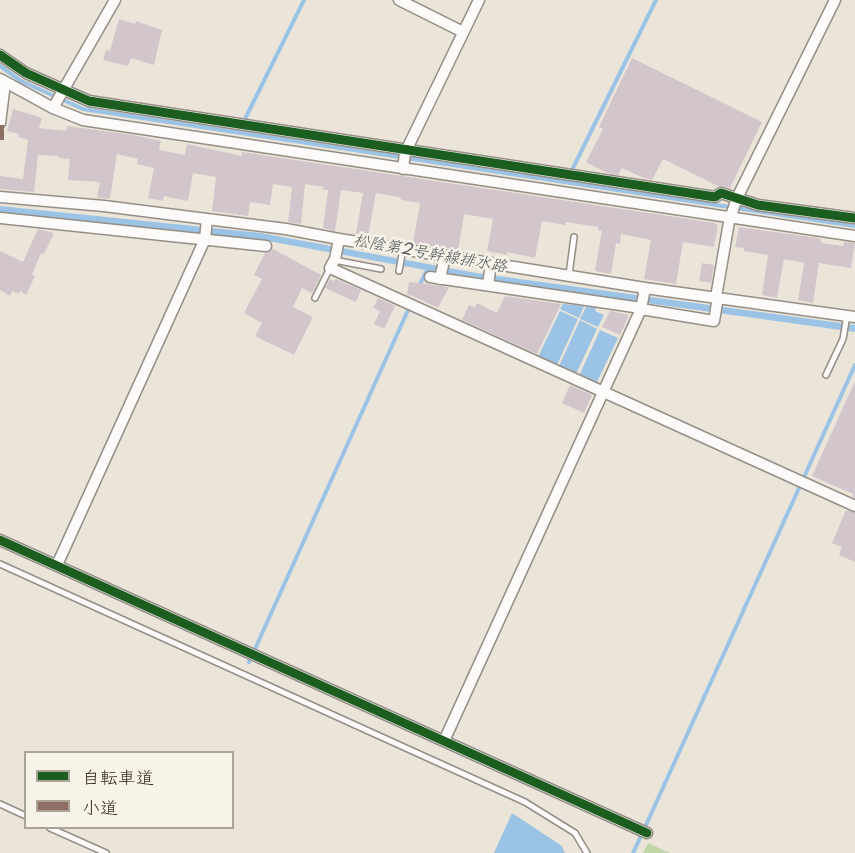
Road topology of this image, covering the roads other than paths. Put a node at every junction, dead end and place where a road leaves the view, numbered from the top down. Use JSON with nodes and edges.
{"nodes":[{"id":1,"x":115,"y":0,"type":"edge"},
{"id":2,"x":399,"y":0,"type":"edge"},
{"id":3,"x":479,"y":0,"type":"edge"},
{"id":4,"x":835,"y":0,"type":"edge"},
{"id":5,"x":463,"y":32,"type":"junction"},
{"id":6,"x":0,"y":56,"type":"edge"},
{"id":7,"x":2,"y":81,"type":"edge"},
{"id":8,"x":62,"y":91,"type":"junction"},
{"id":9,"x":54,"y":106,"type":"junction"},
{"id":10,"x":0,"y":123,"type":"edge"},
{"id":11,"x":405,"y":151,"type":"junction"},
{"id":12,"x":403,"y":168,"type":"junction"},
{"id":13,"x":737,"y":200,"type":"junction"},
{"id":14,"x":1,"y":209,"type":"edge"},
{"id":15,"x":731,"y":217,"type":"junction"},
{"id":16,"x":855,"y":218,"type":"edge"},
{"id":17,"x":207,"y":221,"type":"junction"},
{"id":18,"x":855,"y":236,"type":"edge"},
{"id":19,"x":574,"y":237,"type":"dead end"},
{"id":20,"x":206,"y":238,"type":"junction"},
{"id":21,"x":339,"y":241,"type":"junction"},
{"id":22,"x":266,"y":246,"type":"dead end"},
{"id":23,"x":402,"y":252,"type":"junction"},
{"id":24,"x":444,"y":259,"type":"junction"},
{"id":25,"x":333,"y":262,"type":"junction"},
{"id":26,"x":491,"y":266,"type":"junction"},
{"id":27,"x":381,"y":268,"type":"dead end"},
{"id":28,"x":399,"y":270,"type":"dead end"},
{"id":29,"x":569,"y":275,"type":"junction"},
{"id":30,"x":489,"y":285,"type":"junction"},
{"id":31,"x":645,"y":289,"type":"junction"},
{"id":32,"x":315,"y":298,"type":"dead end"},
{"id":33,"x":717,"y":298,"type":"junction"},
{"id":34,"x":641,"y":308,"type":"junction"},
{"id":35,"x":849,"y":317,"type":"edge"},
{"id":36,"x":826,"y":375,"type":"dead end"},
{"id":37,"x":603,"y":393,"type":"junction"},
{"id":38,"x":855,"y":506,"type":"edge"},
{"id":39,"x":0,"y":540,"type":"edge"},
{"id":40,"x":0,"y":564,"type":"edge"},
{"id":41,"x":57,"y":565,"type":"junction"},
{"id":42,"x":444,"y":741,"type":"junction"},
{"id":43,"x":0,"y":804,"type":"edge"},
{"id":44,"x":24,"y":815,"type":"edge"},
{"id":45,"x":52,"y":829,"type":"edge"},
{"id":46,"x":648,"y":833,"type":"dead end"},
{"id":47,"x":106,"y":853,"type":"edge"},
{"id":48,"x":587,"y":853,"type":"edge"}],
"edges":[{"from":1,"to":8,"type":"street"},
{"from":2,"to":5,"type":"street"},
{"from":3,"to":5,"type":"street"},
{"from":4,"to":13,"type":"street"},
{"from":5,"to":11,"type":"street"},
{"from":6,"to":8,"type":"street"},
{"from":7,"to":9,"type":"street"},
{"from":7,"to":10,"type":"street"},
{"from":8,"to":9,"type":"street"},
{"from":8,"to":11,"type":"street"},
{"from":9,"to":12,"type":"street"},
{"from":11,"to":12,"type":"street"},
{"from":11,"to":13,"type":"street"},
{"from":12,"to":15,"type":"street"},
{"from":13,"to":15,"type":"street"},
{"from":13,"to":16,"type":"street"},
{"from":14,"to":17,"type":"street"},
{"from":14,"to":20,"type":"street"},
{"from":15,"to":18,"type":"street"},
{"from":15,"to":33,"type":"street"},
{"from":17,"to":20,"type":"street"},
{"from":17,"to":21,"type":"street"},
{"from":19,"to":29,"type":"lane"},
{"from":20,"to":22,"type":"street"},
{"from":20,"to":41,"type":"street"},
{"from":21,"to":23,"type":"street"},
{"from":21,"to":25,"type":"street"},
{"from":23,"to":24,"type":"street"},
{"from":23,"to":28,"type":"lane"},
{"from":24,"to":26,"type":"street"},
{"from":24,"to":30,"type":"street"},
{"from":25,"to":27,"type":"lane"},
{"from":25,"to":32,"type":"lane"},
{"from":25,"to":37,"type":"street"},
{"from":26,"to":29,"type":"street"},
{"from":26,"to":30,"type":"street"},
{"from":29,"to":31,"type":"street"},
{"from":30,"to":34,"type":"street"},
{"from":31,"to":33,"type":"street"},
{"from":31,"to":34,"type":"street"},
{"from":33,"to":34,"type":"street"},
{"from":33,"to":35,"type":"street"},
{"from":34,"to":37,"type":"street"},
{"from":35,"to":36,"type":"lane"},
{"from":37,"to":38,"type":"street"},
{"from":37,"to":42,"type":"street"},
{"from":39,"to":41,"type":"street"},
{"from":40,"to":48,"type":"lane"},
{"from":41,"to":42,"type":"street"},
{"from":42,"to":46,"type":"street"},
{"from":43,"to":44,"type":"lane"},
{"from":45,"to":47,"type":"lane"}]}
